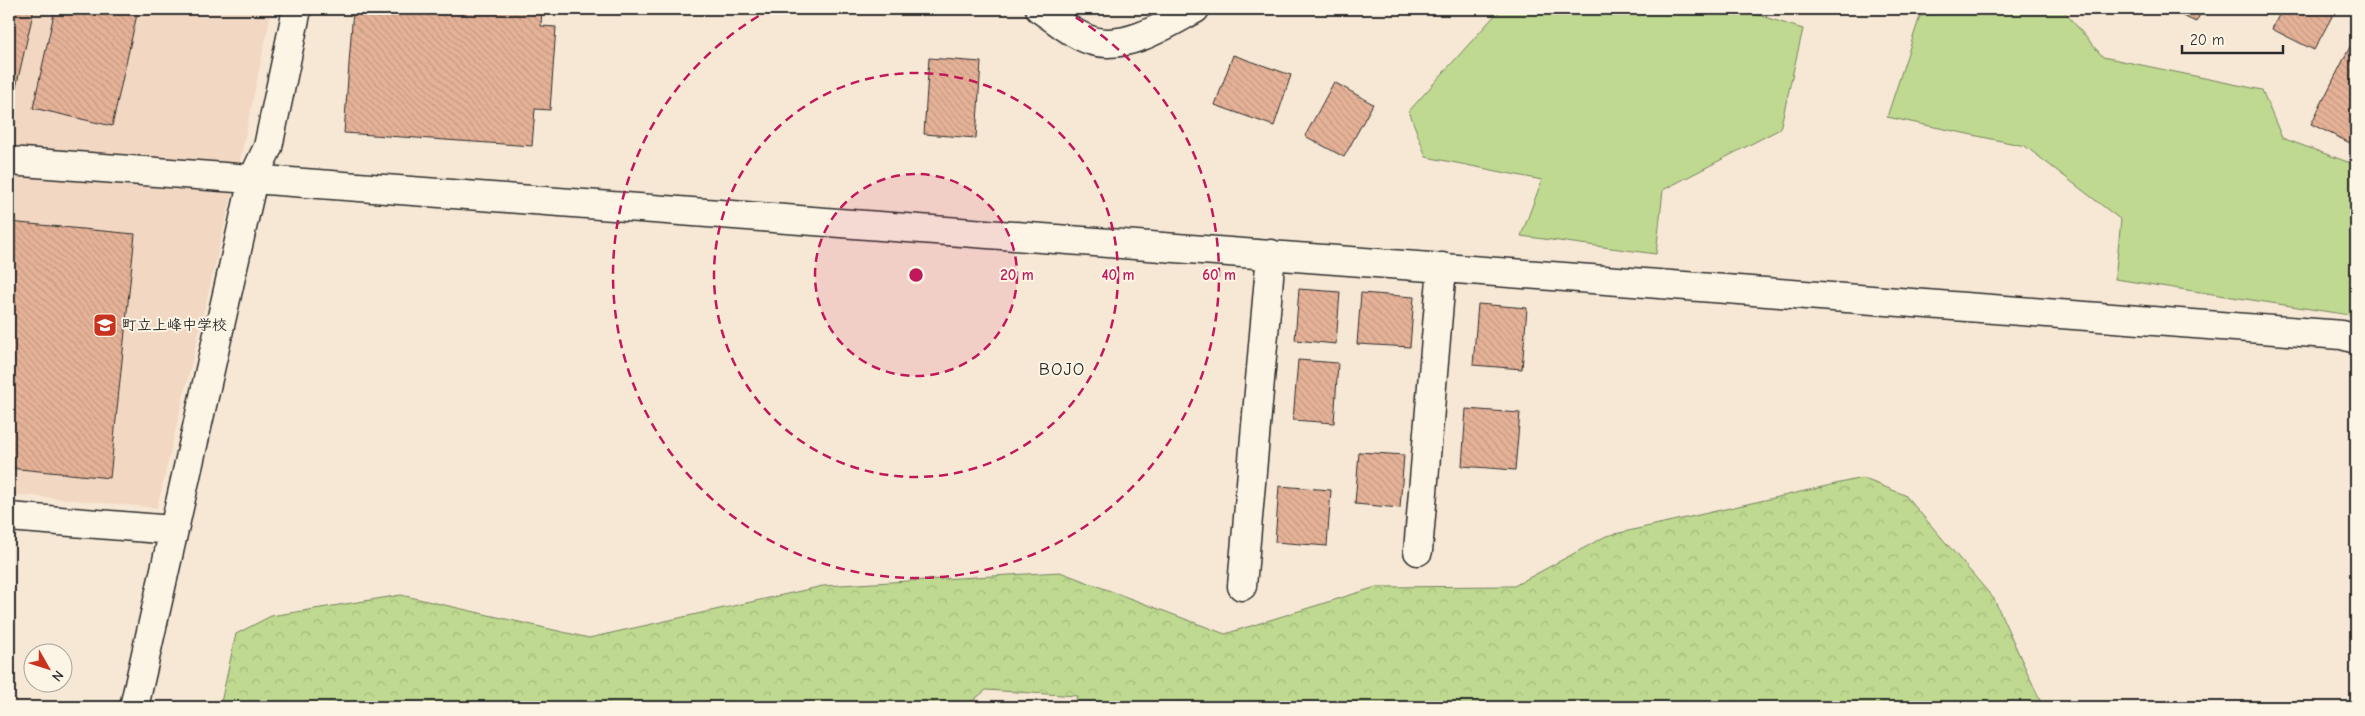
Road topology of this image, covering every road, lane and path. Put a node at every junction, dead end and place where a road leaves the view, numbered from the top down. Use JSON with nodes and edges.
{"nodes":[{"id":1,"x":297,"y":9,"type":"edge"},
{"id":2,"x":1040,"y":9,"type":"edge"},
{"id":3,"x":1195,"y":9,"type":"edge"},
{"id":4,"x":9,"y":161,"type":"edge"},
{"id":5,"x":253,"y":179,"type":"junction"},
{"id":6,"x":1271,"y":254,"type":"junction"},
{"id":7,"x":1442,"y":267,"type":"junction"},
{"id":8,"x":2356,"y":339,"type":"edge"},
{"id":9,"x":9,"y":517,"type":"edge"},
{"id":10,"x":173,"y":530,"type":"junction"},
{"id":11,"x":1418,"y":550,"type":"dead end"},
{"id":12,"x":1242,"y":586,"type":"dead end"},
{"id":13,"x":134,"y":707,"type":"edge"}],
"edges":[{"from":1,"to":5,"type":"street"},
{"from":2,"to":3,"type":"street"},
{"from":4,"to":5,"type":"street"},
{"from":5,"to":6,"type":"street"},
{"from":5,"to":10,"type":"street"},
{"from":6,"to":7,"type":"street"},
{"from":6,"to":12,"type":"street"},
{"from":7,"to":8,"type":"street"},
{"from":7,"to":11,"type":"street"},
{"from":9,"to":10,"type":"street"},
{"from":10,"to":13,"type":"street"}]}
